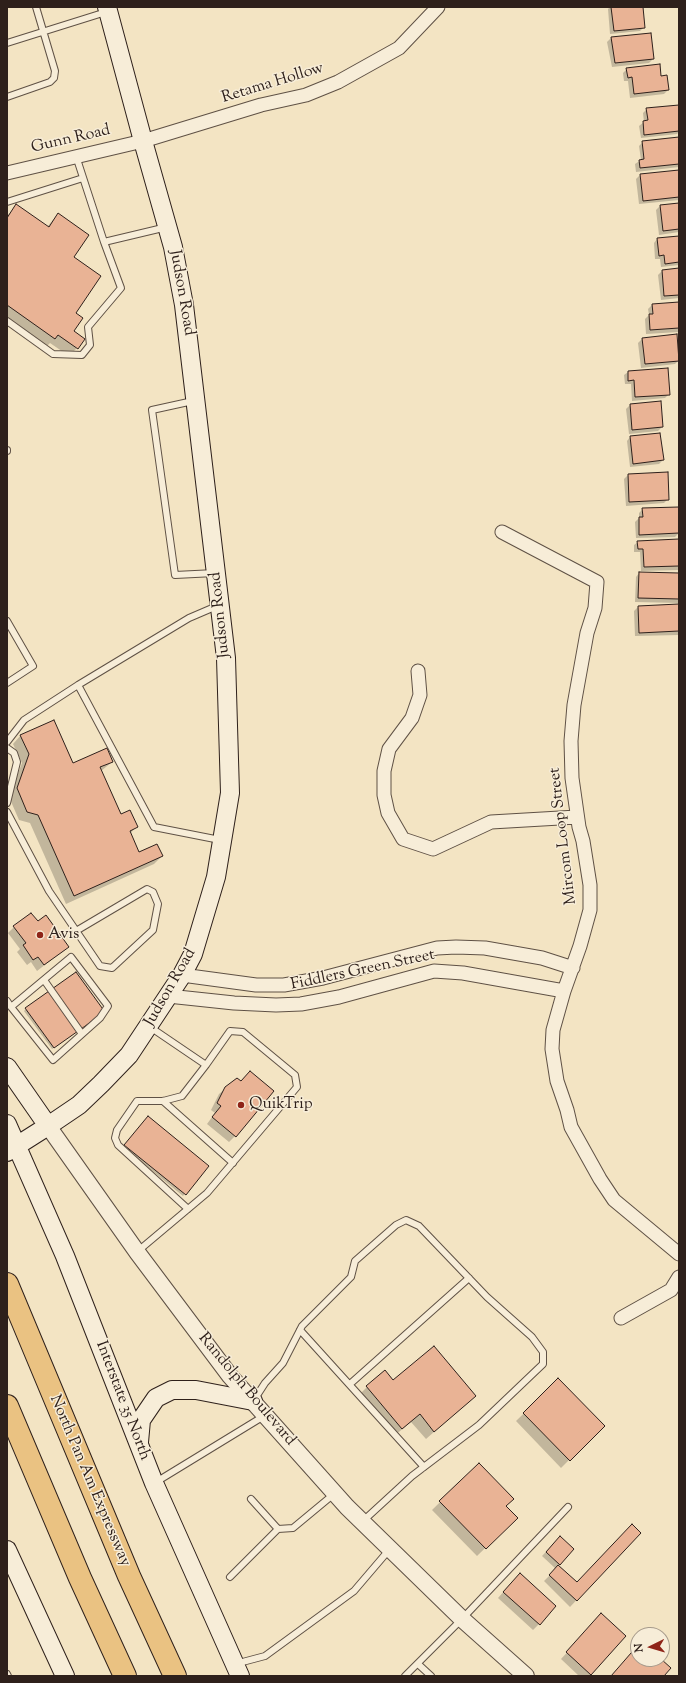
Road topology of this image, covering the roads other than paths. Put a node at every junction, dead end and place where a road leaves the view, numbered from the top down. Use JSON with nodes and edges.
{"nodes":[{"id":1,"x":36,"y":7,"type":"edge"},
{"id":2,"x":438,"y":7,"type":"edge"},
{"id":3,"x":107,"y":9,"type":"edge"},
{"id":4,"x":44,"y":33,"type":"junction"},
{"id":5,"x":7,"y":43,"type":"edge"},
{"id":6,"x":7,"y":96,"type":"edge"},
{"id":7,"x":143,"y":141,"type":"junction"},
{"id":8,"x":76,"y":156,"type":"junction"},
{"id":9,"x":7,"y":173,"type":"edge"},
{"id":10,"x":83,"y":178,"type":"junction"},
{"id":11,"x":7,"y":202,"type":"edge"},
{"id":12,"x":168,"y":227,"type":"junction"},
{"id":13,"x":104,"y":242,"type":"junction"},
{"id":14,"x":7,"y":321,"type":"edge"},
{"id":15,"x":197,"y":400,"type":"junction"},
{"id":16,"x":502,"y":532,"type":"dead end"},
{"id":17,"x":216,"y":573,"type":"junction"},
{"id":18,"x":220,"y":605,"type":"junction"},
{"id":19,"x":7,"y":621,"type":"edge"},
{"id":20,"x":418,"y":671,"type":"dead end"},
{"id":21,"x":7,"y":683,"type":"edge"},
{"id":22,"x":78,"y":685,"type":"junction"},
{"id":23,"x":7,"y":742,"type":"edge"},
{"id":24,"x":7,"y":748,"type":"edge"},
{"id":25,"x":7,"y":803,"type":"edge"},
{"id":26,"x":7,"y":812,"type":"edge"},
{"id":27,"x":577,"y":817,"type":"junction"},
{"id":28,"x":222,"y":841,"type":"junction"},
{"id":29,"x":76,"y":931,"type":"junction"},
{"id":30,"x":573,"y":968,"type":"junction"},
{"id":31,"x":182,"y":975,"type":"junction"},
{"id":32,"x":44,"y":980,"type":"junction"},
{"id":33,"x":564,"y":991,"type":"junction"},
{"id":34,"x":168,"y":996,"type":"junction"},
{"id":35,"x":7,"y":1001,"type":"edge"},
{"id":36,"x":11,"y":1007,"type":"junction"},
{"id":37,"x":149,"y":1026,"type":"junction"},
{"id":38,"x":82,"y":1034,"type":"junction"},
{"id":39,"x":206,"y":1065,"type":"junction"},
{"id":40,"x":7,"y":1067,"type":"edge"},
{"id":41,"x":163,"y":1101,"type":"junction"},
{"id":42,"x":7,"y":1124,"type":"edge"},
{"id":43,"x":48,"y":1126,"type":"junction"},
{"id":44,"x":12,"y":1149,"type":"edge"},
{"id":45,"x":232,"y":1163,"type":"junction"},
{"id":46,"x":188,"y":1209,"type":"junction"},
{"id":47,"x":137,"y":1252,"type":"junction"},
{"id":48,"x":679,"y":1254,"type":"edge"},
{"id":49,"x":679,"y":1277,"type":"edge"},
{"id":50,"x":469,"y":1278,"type":"junction"},
{"id":51,"x":7,"y":1284,"type":"edge"},
{"id":52,"x":621,"y":1318,"type":"dead end"},
{"id":53,"x":300,"y":1330,"type":"junction"},
{"id":54,"x":350,"y":1384,"type":"junction"},
{"id":55,"x":253,"y":1401,"type":"junction"},
{"id":56,"x":7,"y":1406,"type":"edge"},
{"id":57,"x":266,"y":1416,"type":"junction"},
{"id":58,"x":139,"y":1445,"type":"junction"},
{"id":59,"x":424,"y":1467,"type":"junction"},
{"id":60,"x":154,"y":1483,"type":"junction"},
{"id":61,"x":335,"y":1493,"type":"junction"},
{"id":62,"x":250,"y":1499,"type":"dead end"},
{"id":63,"x":568,"y":1507,"type":"dead end"},
{"id":64,"x":363,"y":1522,"type":"junction"},
{"id":65,"x":278,"y":1529,"type":"junction"},
{"id":66,"x":390,"y":1548,"type":"junction"},
{"id":67,"x":7,"y":1550,"type":"edge"},
{"id":68,"x":230,"y":1577,"type":"dead end"},
{"id":69,"x":462,"y":1619,"type":"junction"},
{"id":70,"x":418,"y":1664,"type":"junction"},
{"id":71,"x":237,"y":1670,"type":"edge"},
{"id":72,"x":65,"y":1676,"type":"edge"},
{"id":73,"x":125,"y":1676,"type":"edge"},
{"id":74,"x":175,"y":1676,"type":"edge"},
{"id":75,"x":405,"y":1676,"type":"edge"},
{"id":76,"x":431,"y":1676,"type":"edge"},
{"id":77,"x":526,"y":1676,"type":"edge"}],
"edges":[{"from":1,"to":4,"type":"lane"},
{"from":2,"to":7,"type":"street","name":"Retama Hollow"},
{"from":3,"to":4,"type":"lane"},
{"from":3,"to":7,"type":"main road","name":"Judson Road"},
{"from":4,"to":5,"type":"lane"},
{"from":4,"to":6,"type":"lane"},
{"from":7,"to":8,"type":"street","name":"Gunn Road"},
{"from":7,"to":12,"type":"main road","name":"Judson Road"},
{"from":8,"to":9,"type":"street","name":"Gunn Road"},
{"from":8,"to":10,"type":"lane"},
{"from":10,"to":11,"type":"lane"},
{"from":10,"to":13,"type":"lane"},
{"from":12,"to":13,"type":"lane"},
{"from":12,"to":15,"type":"main road","name":"Judson Road"},
{"from":13,"to":14,"type":"lane"},
{"from":15,"to":17,"type":"main road","name":"Judson Road"},
{"from":15,"to":17,"type":"lane"},
{"from":16,"to":27,"type":"street","name":"Mircom Loop Street"},
{"from":17,"to":18,"type":"main road","name":"Judson Road"},
{"from":18,"to":22,"type":"lane"},
{"from":18,"to":28,"type":"main road","name":"Judson Road"},
{"from":19,"to":21,"type":"lane"},
{"from":20,"to":27,"type":"street"},
{"from":22,"to":23,"type":"lane"},
{"from":22,"to":28,"type":"lane"},
{"from":24,"to":25,"type":"lane"},
{"from":26,"to":29,"type":"lane"},
{"from":27,"to":30,"type":"street","name":"Mircom Loop Street"},
{"from":28,"to":31,"type":"main road","name":"Judson Road"},
{"from":29,"to":29,"type":"lane"},
{"from":30,"to":31,"type":"street","name":"Fiddlers Green Street"},
{"from":30,"to":33,"type":"street","name":"Mircom Loop Street"},
{"from":31,"to":34,"type":"main road","name":"Judson Road"},
{"from":32,"to":36,"type":"lane"},
{"from":32,"to":38,"type":"lane"},
{"from":32,"to":38,"type":"lane"},
{"from":33,"to":34,"type":"street","name":"Fiddlers Green Street"},
{"from":33,"to":48,"type":"street","name":"Mircom Loop Street"},
{"from":34,"to":37,"type":"main road","name":"Judson Road"},
{"from":35,"to":36,"type":"lane"},
{"from":36,"to":38,"type":"lane"},
{"from":37,"to":39,"type":"lane"},
{"from":37,"to":43,"type":"main road","name":"Judson Road"},
{"from":39,"to":41,"type":"lane"},
{"from":39,"to":45,"type":"lane"},
{"from":40,"to":43,"type":"main road","name":"Randolph Boulevard"},
{"from":41,"to":45,"type":"lane"},
{"from":41,"to":46,"type":"lane"},
{"from":42,"to":44,"type":"main road","name":"Interstate 35 North"},
{"from":43,"to":44,"type":"main road","name":"Judson Road"},
{"from":43,"to":47,"type":"street","name":"Randolph Boulevard"},
{"from":44,"to":58,"type":"main road","name":"Interstate 35 North"},
{"from":45,"to":46,"type":"lane"},
{"from":46,"to":47,"type":"lane"},
{"from":47,"to":55,"type":"street","name":"Randolph Boulevard"},
{"from":49,"to":52,"type":"street"},
{"from":50,"to":53,"type":"lane"},
{"from":50,"to":54,"type":"lane"},
{"from":50,"to":59,"type":"lane"},
{"from":51,"to":74,"type":"highway","name":"North Pan Am Expressway"},
{"from":53,"to":54,"type":"lane"},
{"from":53,"to":55,"type":"lane"},
{"from":54,"to":59,"type":"lane"},
{"from":55,"to":57,"type":"street","name":"Randolph Boulevard"},
{"from":55,"to":58,"type":"main road"},
{"from":56,"to":73,"type":"highway"},
{"from":57,"to":60,"type":"lane"},
{"from":57,"to":61,"type":"street","name":"Randolph Boulevard"},
{"from":58,"to":60,"type":"main road","name":"Interstate 35 North"},
{"from":59,"to":64,"type":"lane"},
{"from":60,"to":71,"type":"main road","name":"Interstate 35 North"},
{"from":61,"to":64,"type":"street","name":"Randolph Boulevard"},
{"from":61,"to":65,"type":"lane"},
{"from":62,"to":65,"type":"lane"},
{"from":63,"to":69,"type":"lane"},
{"from":64,"to":66,"type":"street","name":"Randolph Boulevard"},
{"from":65,"to":68,"type":"lane"},
{"from":66,"to":69,"type":"street","name":"Randolph Boulevard"},
{"from":66,"to":71,"type":"lane"},
{"from":67,"to":72,"type":"main road"},
{"from":69,"to":70,"type":"lane"},
{"from":69,"to":77,"type":"street","name":"Randolph Boulevard"},
{"from":70,"to":75,"type":"lane"},
{"from":70,"to":76,"type":"lane"}]}
